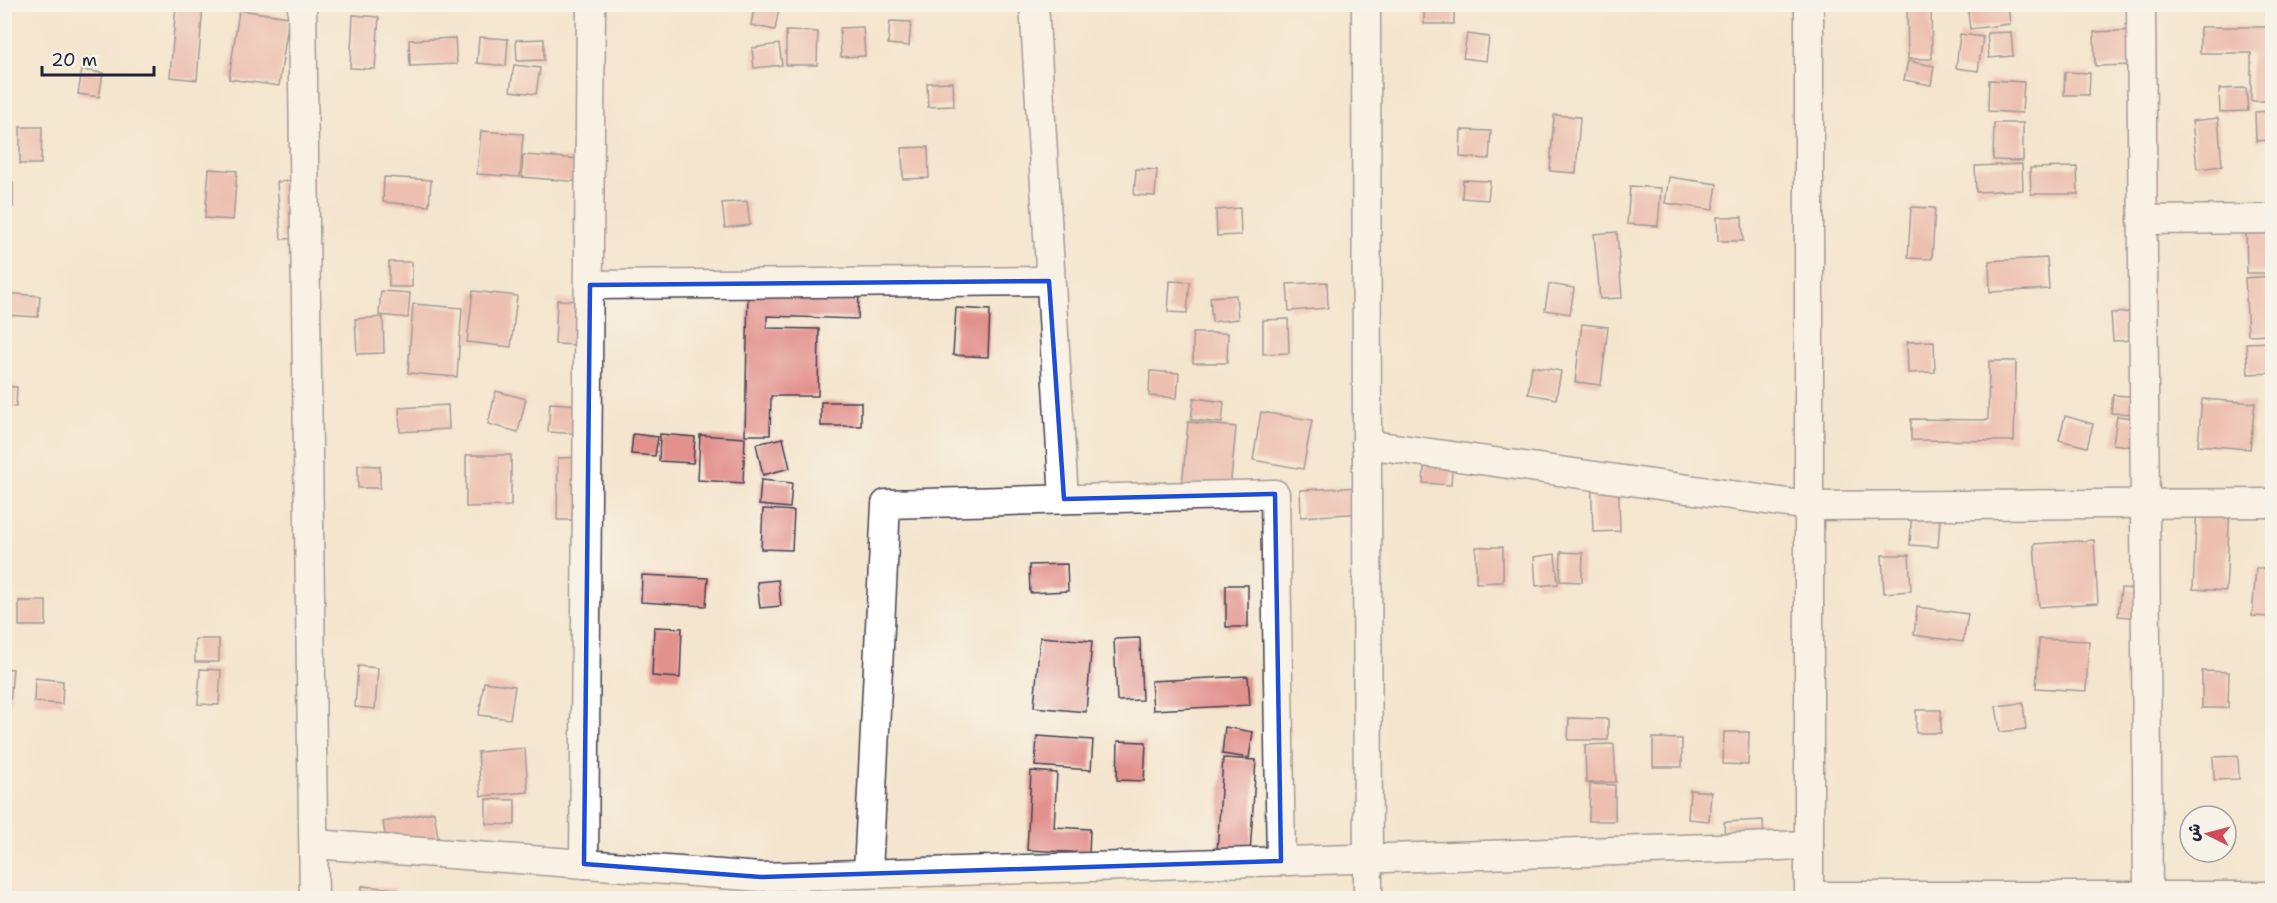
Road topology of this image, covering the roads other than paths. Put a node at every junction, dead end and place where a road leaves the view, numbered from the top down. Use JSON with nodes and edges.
{"nodes":[{"id":1,"x":302,"y":4,"type":"edge"},
{"id":2,"x":591,"y":4,"type":"edge"},
{"id":3,"x":1034,"y":4,"type":"edge"},
{"id":4,"x":1366,"y":4,"type":"edge"},
{"id":5,"x":1809,"y":4,"type":"edge"},
{"id":6,"x":2141,"y":4,"type":"edge"},
{"id":7,"x":2272,"y":219,"type":"edge"},
{"id":8,"x":2142,"y":220,"type":"junction"},
{"id":9,"x":1049,"y":281,"type":"junction"},
{"id":10,"x":590,"y":285,"type":"junction"},
{"id":11,"x":1366,"y":444,"type":"junction"},
{"id":12,"x":1064,"y":499,"type":"junction"},
{"id":13,"x":2272,"y":503,"type":"edge"},
{"id":14,"x":2145,"y":504,"type":"junction"},
{"id":15,"x":1809,"y":506,"type":"junction"},
{"id":16,"x":314,"y":844,"type":"junction"},
{"id":17,"x":1809,"y":845,"type":"junction"},
{"id":18,"x":1367,"y":858,"type":"junction"},
{"id":19,"x":1281,"y":861,"type":"junction"},
{"id":20,"x":584,"y":864,"type":"junction"},
{"id":21,"x":868,"y":873,"type":"junction"},
{"id":22,"x":2148,"y":896,"type":"junction"},
{"id":23,"x":2272,"y":896,"type":"edge"},
{"id":24,"x":1809,"y":897,"type":"edge"},
{"id":25,"x":314,"y":898,"type":"edge"},
{"id":26,"x":1368,"y":898,"type":"edge"}],
"edges":[{"from":1,"to":16,"type":"street"},
{"from":2,"to":10,"type":"street"},
{"from":3,"to":9,"type":"street"},
{"from":4,"to":11,"type":"street"},
{"from":5,"to":15,"type":"street"},
{"from":6,"to":8,"type":"street"},
{"from":7,"to":8,"type":"street"},
{"from":8,"to":14,"type":"street"},
{"from":9,"to":10,"type":"street"},
{"from":9,"to":12,"type":"street"},
{"from":10,"to":20,"type":"street"},
{"from":11,"to":15,"type":"street"},
{"from":11,"to":18,"type":"street"},
{"from":12,"to":19,"type":"street"},
{"from":12,"to":21,"type":"street"},
{"from":13,"to":14,"type":"street"},
{"from":14,"to":15,"type":"street"},
{"from":14,"to":22,"type":"street"},
{"from":15,"to":17,"type":"street"},
{"from":16,"to":20,"type":"street"},
{"from":16,"to":25,"type":"street"},
{"from":17,"to":18,"type":"street"},
{"from":17,"to":24,"type":"street"},
{"from":18,"to":19,"type":"street"},
{"from":18,"to":26,"type":"street"},
{"from":19,"to":21,"type":"street"},
{"from":20,"to":21,"type":"street"},
{"from":22,"to":23,"type":"street"},
{"from":22,"to":24,"type":"street"}]}
